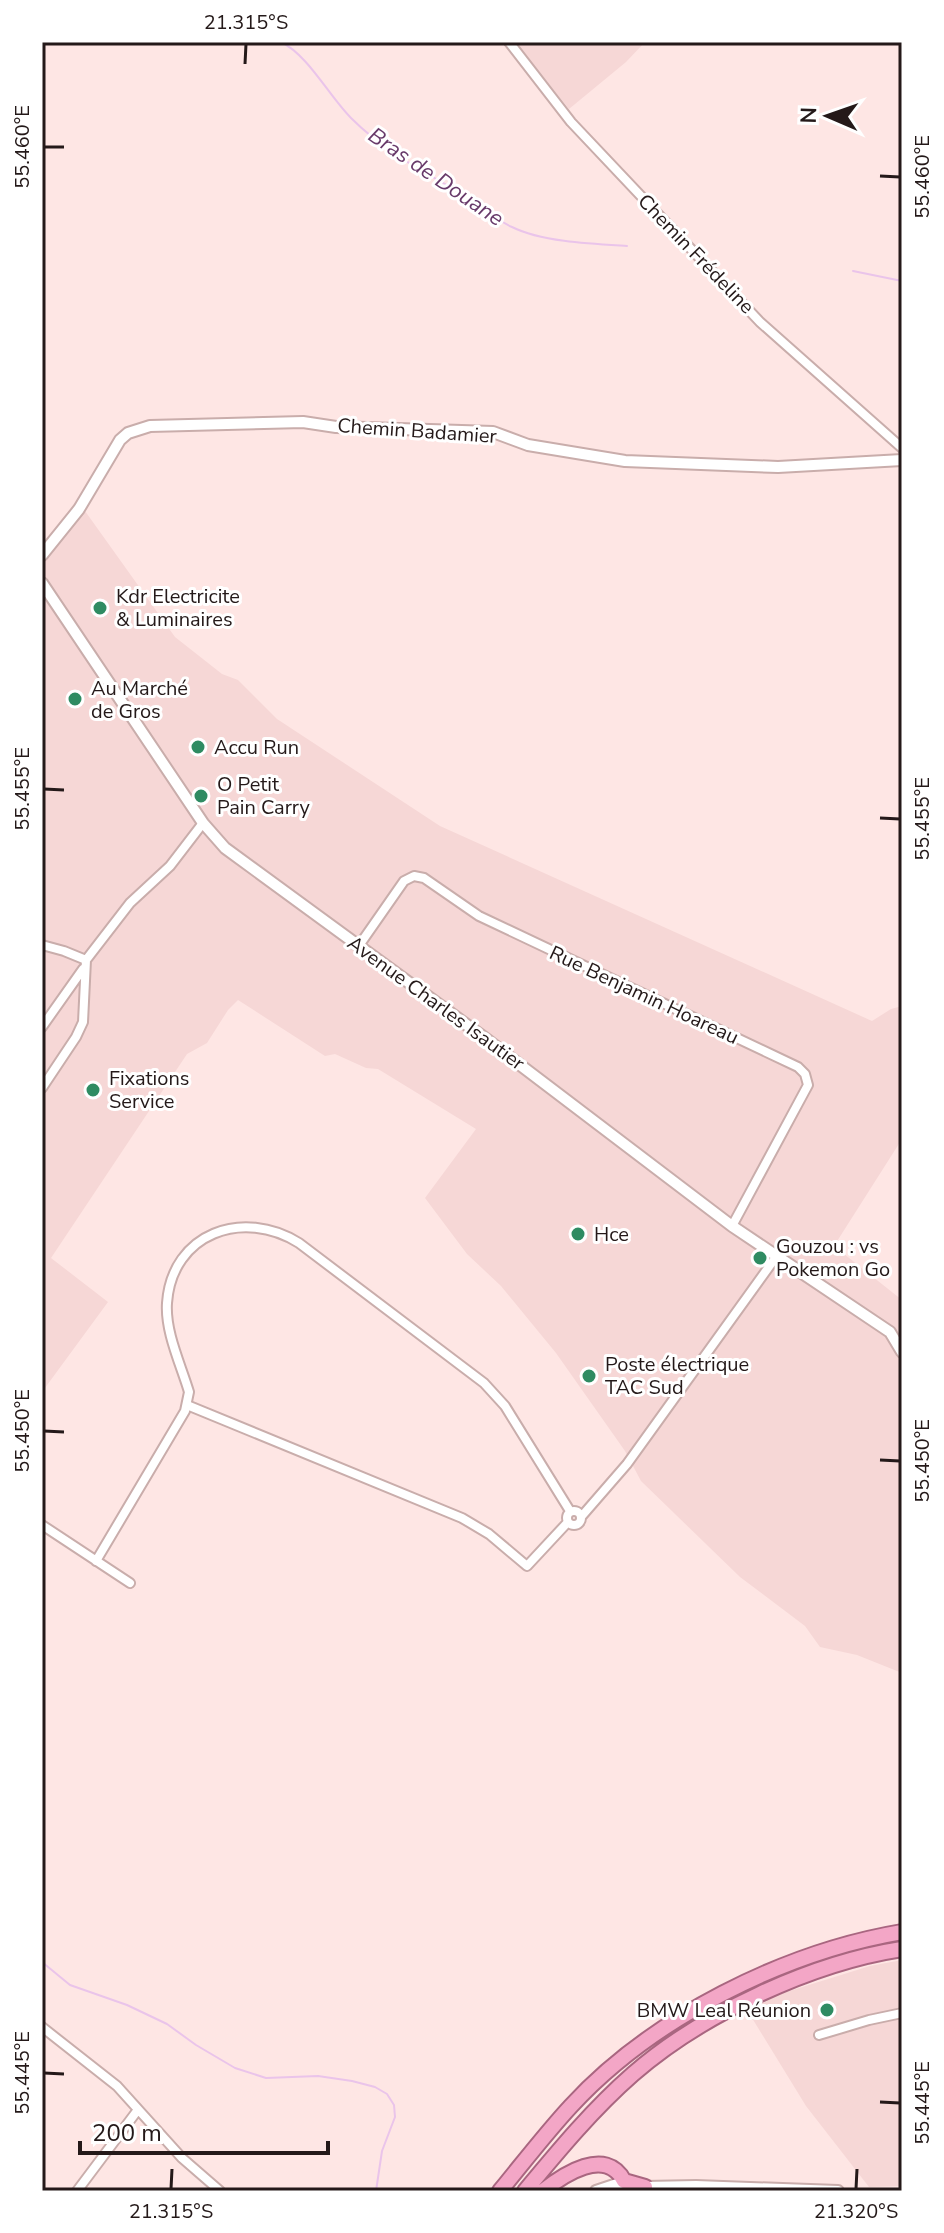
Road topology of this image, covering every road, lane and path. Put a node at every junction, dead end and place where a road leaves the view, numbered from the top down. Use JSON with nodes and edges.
{"nodes":[{"id":1,"x":509,"y":42,"type":"edge"},
{"id":2,"x":902,"y":448,"type":"edge"},
{"id":3,"x":902,"y":460,"type":"edge"},
{"id":4,"x":42,"y":555,"type":"edge"},
{"id":5,"x":42,"y":583,"type":"edge"},
{"id":6,"x":203,"y":823,"type":"junction"},
{"id":7,"x":42,"y":945,"type":"edge"},
{"id":8,"x":358,"y":947,"type":"junction"},
{"id":9,"x":85,"y":965,"type":"junction"},
{"id":10,"x":42,"y":1027,"type":"edge"},
{"id":11,"x":42,"y":1088,"type":"edge"},
{"id":12,"x":732,"y":1226,"type":"junction"},
{"id":13,"x":776,"y":1257,"type":"junction"},
{"id":14,"x":902,"y":1352,"type":"edge"},
{"id":15,"x":187,"y":1405,"type":"junction"},
{"id":16,"x":601,"y":1493,"type":"junction"},
{"id":17,"x":572,"y":1511,"type":"junction"},
{"id":18,"x":581,"y":1517,"type":"junction"},
{"id":19,"x":568,"y":1522,"type":"junction"},
{"id":20,"x":42,"y":1525,"type":"edge"},
{"id":21,"x":96,"y":1561,"type":"junction"},
{"id":22,"x":130,"y":1583,"type":"dead end"},
{"id":23,"x":902,"y":1932,"type":"edge"},
{"id":24,"x":902,"y":1949,"type":"edge"},
{"id":25,"x":902,"y":1955,"type":"edge"},
{"id":26,"x":789,"y":1983,"type":"junction"},
{"id":27,"x":902,"y":2013,"type":"edge"},
{"id":28,"x":42,"y":2027,"type":"edge"},
{"id":29,"x":819,"y":2035,"type":"dead end"},
{"id":30,"x":137,"y":2111,"type":"junction"},
{"id":31,"x":619,"y":2186,"type":"edge"},
{"id":32,"x":696,"y":2186,"type":"junction"},
{"id":33,"x":645,"y":2187,"type":"joint"},
{"id":34,"x":77,"y":2191,"type":"edge"},
{"id":35,"x":220,"y":2191,"type":"edge"},
{"id":36,"x":500,"y":2191,"type":"edge"},
{"id":37,"x":525,"y":2191,"type":"edge"},
{"id":38,"x":543,"y":2191,"type":"edge"},
{"id":39,"x":596,"y":2191,"type":"edge"},
{"id":40,"x":838,"y":2191,"type":"edge"}],
"edges":[{"from":1,"to":2,"type":"street","name":"Chemin Frédeline"},
{"from":3,"to":4,"type":"street","name":"Chemin Badamier"},
{"from":5,"to":6,"type":"street","name":"Avenue Charles Isautier"},
{"from":6,"to":8,"type":"street","name":"Avenue Charles Isautier"},
{"from":6,"to":9,"type":"street"},
{"from":7,"to":9,"type":"street"},
{"from":8,"to":12,"type":"street","name":"Avenue Charles Isautier"},
{"from":8,"to":12,"type":"street","name":"Rue Benjamin Hoareau"},
{"from":9,"to":10,"type":"street"},
{"from":9,"to":11,"type":"street"},
{"from":12,"to":13,"type":"street","name":"Avenue Charles Isautier"},
{"from":13,"to":14,"type":"street","name":"Avenue Charles Isautier"},
{"from":13,"to":16,"type":"street"},
{"from":15,"to":17,"type":"street"},
{"from":15,"to":19,"type":"street"},
{"from":15,"to":21,"type":"street"},
{"from":16,"to":17,"type":"street"},
{"from":16,"to":18,"type":"street"},
{"from":17,"to":18,"type":"street"},
{"from":17,"to":19,"type":"street"},
{"from":18,"to":19,"type":"street"},
{"from":20,"to":21,"type":"street"},
{"from":21,"to":22,"type":"street"},
{"from":23,"to":36,"type":"highway"},
{"from":24,"to":26,"type":"highway"},
{"from":25,"to":26,"type":"highway"},
{"from":26,"to":37,"type":"highway"},
{"from":27,"to":29,"type":"street"},
{"from":28,"to":30,"type":"street"},
{"from":30,"to":34,"type":"street"},
{"from":30,"to":35,"type":"street"},
{"from":31,"to":32,"type":"street"},
{"from":31,"to":33,"type":"highway"},
{"from":31,"to":38,"type":"highway"},
{"from":31,"to":39,"type":"street"},
{"from":32,"to":33,"type":"street"},
{"from":32,"to":40,"type":"street"}]}
